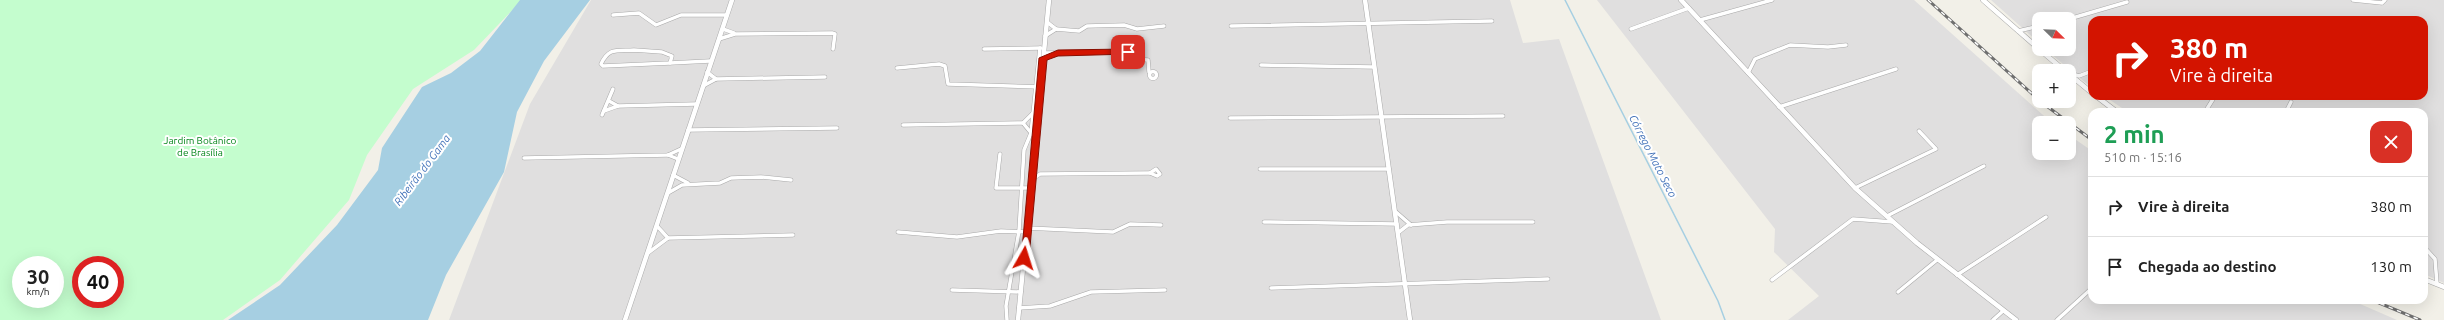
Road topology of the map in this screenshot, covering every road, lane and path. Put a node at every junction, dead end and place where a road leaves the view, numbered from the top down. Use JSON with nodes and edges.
{"nodes":[{"id":1,"x":732,"y":0,"type":"edge"},
{"id":2,"x":1049,"y":0,"type":"edge"},
{"id":3,"x":1365,"y":0,"type":"edge"},
{"id":4,"x":1681,"y":0,"type":"edge"},
{"id":5,"x":1772,"y":0,"type":"edge"},
{"id":6,"x":1983,"y":0,"type":"edge"},
{"id":7,"x":2353,"y":0,"type":"edge"},
{"id":8,"x":2386,"y":0,"type":"edge"},
{"id":9,"x":2127,"y":2,"type":"dead end"},
{"id":10,"x":1689,"y":8,"type":"junction"},
{"id":11,"x":727,"y":14,"type":"junction"},
{"id":12,"x":613,"y":15,"type":"dead end"},
{"id":13,"x":2076,"y":17,"type":"edge"},
{"id":14,"x":1700,"y":20,"type":"junction"},
{"id":15,"x":1492,"y":21,"type":"dead end"},
{"id":16,"x":1047,"y":22,"type":"junction"},
{"id":17,"x":1368,"y":24,"type":"junction"},
{"id":18,"x":1164,"y":26,"type":"dead end"},
{"id":19,"x":1231,"y":26,"type":"dead end"},
{"id":20,"x":2032,"y":28,"type":"edge"},
{"id":21,"x":723,"y":29,"type":"junction"},
{"id":22,"x":1056,"y":29,"type":"junction"},
{"id":23,"x":1631,"y":29,"type":"dead end"},
{"id":24,"x":2018,"y":31,"type":"junction"},
{"id":25,"x":735,"y":34,"type":"junction"},
{"id":26,"x":1045,"y":36,"type":"junction"},
{"id":27,"x":719,"y":39,"type":"junction"},
{"id":28,"x":2032,"y":43,"type":"edge"},
{"id":29,"x":1846,"y":45,"type":"dead end"},
{"id":30,"x":1042,"y":48,"type":"junction"},
{"id":31,"x":832,"y":49,"type":"dead end"},
{"id":32,"x":984,"y":49,"type":"dead end"},
{"id":33,"x":1044,"y":56,"type":"junction"},
{"id":34,"x":2047,"y":56,"type":"edge"},
{"id":35,"x":710,"y":61,"type":"junction"},
{"id":36,"x":670,"y":63,"type":"junction"},
{"id":37,"x":2057,"y":64,"type":"edge"},
{"id":38,"x":1260,"y":65,"type":"dead end"},
{"id":39,"x":1374,"y":67,"type":"junction"},
{"id":40,"x":897,"y":68,"type":"dead end"},
{"id":41,"x":1896,"y":69,"type":"dead end"},
{"id":42,"x":707,"y":72,"type":"junction"},
{"id":43,"x":1149,"y":72,"type":"dead end"},
{"id":44,"x":1748,"y":73,"type":"junction"},
{"id":45,"x":2088,"y":73,"type":"edge"},
{"id":46,"x":2076,"y":75,"type":"edge"},
{"id":47,"x":2079,"y":76,"type":"junction"},
{"id":48,"x":826,"y":77,"type":"dead end"},
{"id":49,"x":716,"y":79,"type":"junction"},
{"id":50,"x":2076,"y":80,"type":"edge"},
{"id":51,"x":2079,"y":83,"type":"junction"},
{"id":52,"x":703,"y":86,"type":"junction"},
{"id":53,"x":1038,"y":87,"type":"junction"},
{"id":54,"x":613,"y":89,"type":"dead end"},
{"id":55,"x":2088,"y":90,"type":"edge"},
{"id":56,"x":2101,"y":100,"type":"edge"},
{"id":57,"x":609,"y":101,"type":"junction"},
{"id":58,"x":2291,"y":102,"type":"dead end"},
{"id":59,"x":696,"y":104,"type":"junction"},
{"id":60,"x":618,"y":106,"type":"junction"},
{"id":61,"x":1779,"y":107,"type":"junction"},
{"id":62,"x":1038,"y":108,"type":"junction"},
{"id":63,"x":2112,"y":108,"type":"edge"},
{"id":64,"x":2288,"y":108,"type":"edge"},
{"id":65,"x":1380,"y":110,"type":"junction"},
{"id":66,"x":1033,"y":113,"type":"junction"},
{"id":67,"x":1503,"y":116,"type":"dead end"},
{"id":68,"x":1230,"y":118,"type":"dead end"},
{"id":69,"x":1381,"y":118,"type":"junction"},
{"id":70,"x":1396,"y":118,"type":"junction"},
{"id":71,"x":1023,"y":123,"type":"junction"},
{"id":72,"x":904,"y":125,"type":"dead end"},
{"id":73,"x":837,"y":128,"type":"dead end"},
{"id":74,"x":688,"y":130,"type":"junction"},
{"id":75,"x":1919,"y":131,"type":"dead end"},
{"id":76,"x":1033,"y":135,"type":"junction"},
{"id":77,"x":681,"y":149,"type":"junction"},
{"id":78,"x":1000,"y":154,"type":"dead end"},
{"id":79,"x":668,"y":155,"type":"junction"},
{"id":80,"x":524,"y":158,"type":"dead end"},
{"id":81,"x":678,"y":159,"type":"junction"},
{"id":82,"x":1984,"y":166,"type":"dead end"},
{"id":83,"x":1032,"y":169,"type":"junction"},
{"id":84,"x":1260,"y":169,"type":"dead end"},
{"id":85,"x":1389,"y":169,"type":"junction"},
{"id":86,"x":1150,"y":173,"type":"dead end"},
{"id":87,"x":1040,"y":174,"type":"junction"},
{"id":88,"x":673,"y":175,"type":"junction"},
{"id":89,"x":791,"y":180,"type":"dead end"},
{"id":90,"x":1031,"y":180,"type":"junction"},
{"id":91,"x":689,"y":183,"type":"junction"},
{"id":92,"x":1021,"y":188,"type":"junction"},
{"id":93,"x":1030,"y":188,"type":"junction"},
{"id":94,"x":1855,"y":188,"type":"junction"},
{"id":95,"x":667,"y":193,"type":"junction"},
{"id":96,"x":1396,"y":212,"type":"junction"},
{"id":97,"x":1887,"y":216,"type":"junction"},
{"id":98,"x":2046,"y":217,"type":"dead end"},
{"id":99,"x":1264,"y":222,"type":"dead end"},
{"id":100,"x":1533,"y":222,"type":"dead end"},
{"id":101,"x":1894,"y":222,"type":"junction"},
{"id":102,"x":1397,"y":224,"type":"junction"},
{"id":103,"x":1161,"y":225,"type":"dead end"},
{"id":104,"x":657,"y":226,"type":"junction"},
{"id":105,"x":1412,"y":226,"type":"junction"},
{"id":106,"x":1027,"y":230,"type":"junction"},
{"id":107,"x":898,"y":232,"type":"dead end"},
{"id":108,"x":1019,"y":232,"type":"junction"},
{"id":109,"x":1399,"y":232,"type":"junction"},
{"id":110,"x":793,"y":235,"type":"dead end"},
{"id":111,"x":668,"y":238,"type":"junction"},
{"id":112,"x":2428,"y":251,"type":"edge"},
{"id":113,"x":648,"y":254,"type":"junction"},
{"id":114,"x":1937,"y":260,"type":"junction"},
{"id":115,"x":1957,"y":275,"type":"junction"},
{"id":116,"x":1548,"y":279,"type":"dead end"},
{"id":117,"x":1772,"y":280,"type":"dead end"},
{"id":118,"x":2428,"y":281,"type":"edge"},
{"id":119,"x":1406,"y":283,"type":"junction"},
{"id":120,"x":2437,"y":284,"type":"junction"},
{"id":121,"x":2444,"y":287,"type":"edge"},
{"id":122,"x":1271,"y":288,"type":"dead end"},
{"id":123,"x":952,"y":290,"type":"dead end"},
{"id":124,"x":1165,"y":290,"type":"dead end"},
{"id":125,"x":1009,"y":291,"type":"junction"},
{"id":126,"x":1021,"y":292,"type":"junction"},
{"id":127,"x":1898,"y":292,"type":"dead end"},
{"id":128,"x":2088,"y":292,"type":"edge"},
{"id":129,"x":1019,"y":308,"type":"junction"},
{"id":130,"x":2003,"y":310,"type":"junction"},
{"id":131,"x":625,"y":320,"type":"edge"},
{"id":132,"x":1007,"y":320,"type":"edge"},
{"id":133,"x":1018,"y":320,"type":"edge"},
{"id":134,"x":1410,"y":320,"type":"edge"},
{"id":135,"x":1992,"y":320,"type":"edge"},
{"id":136,"x":2016,"y":320,"type":"edge"},
{"id":137,"x":2057,"y":320,"type":"edge"}],
"edges":[{"from":1,"to":11,"type":"street"},
{"from":2,"to":16,"type":"street"},
{"from":3,"to":17,"type":"street"},
{"from":4,"to":10,"type":"street"},
{"from":5,"to":14,"type":"street"},
{"from":6,"to":24,"type":"street"},
{"from":7,"to":8,"type":"street"},
{"from":9,"to":13,"type":"street"},
{"from":10,"to":14,"type":"street"},
{"from":10,"to":23,"type":"street"},
{"from":11,"to":12,"type":"street"},
{"from":11,"to":21,"type":"street"},
{"from":14,"to":44,"type":"street"},
{"from":15,"to":17,"type":"street"},
{"from":16,"to":22,"type":"street"},
{"from":16,"to":26,"type":"street"},
{"from":17,"to":19,"type":"street"},
{"from":17,"to":39,"type":"street"},
{"from":18,"to":22,"type":"street"},
{"from":20,"to":24,"type":"street"},
{"from":21,"to":25,"type":"street"},
{"from":21,"to":27,"type":"street"},
{"from":22,"to":26,"type":"street"},
{"from":24,"to":28,"type":"street"},
{"from":25,"to":27,"type":"street"},
{"from":25,"to":31,"type":"street"},
{"from":26,"to":30,"type":"street"},
{"from":27,"to":35,"type":"street"},
{"from":29,"to":44,"type":"street"},
{"from":30,"to":32,"type":"street"},
{"from":30,"to":33,"type":"street"},
{"from":30,"to":53,"type":"street"},
{"from":33,"to":43,"type":"street"},
{"from":33,"to":53,"type":"street"},
{"from":34,"to":37,"type":"street"},
{"from":35,"to":36,"type":"street"},
{"from":35,"to":42,"type":"street"},
{"from":36,"to":36,"type":"street"},
{"from":38,"to":39,"type":"street"},
{"from":39,"to":65,"type":"street"},
{"from":40,"to":53,"type":"street"},
{"from":41,"to":61,"type":"street"},
{"from":42,"to":49,"type":"street"},
{"from":42,"to":52,"type":"street"},
{"from":44,"to":61,"type":"street"},
{"from":45,"to":47,"type":"street"},
{"from":46,"to":47,"type":"street"},
{"from":47,"to":51,"type":"street"},
{"from":48,"to":49,"type":"street"},
{"from":49,"to":52,"type":"street"},
{"from":50,"to":51,"type":"street"},
{"from":51,"to":55,"type":"street"},
{"from":52,"to":59,"type":"street"},
{"from":53,"to":62,"type":"street"},
{"from":53,"to":66,"type":"street"},
{"from":54,"to":57,"type":"street"},
{"from":56,"to":63,"type":"street"},
{"from":57,"to":60,"type":"street"},
{"from":57,"to":60,"type":"street"},
{"from":58,"to":64,"type":"street"},
{"from":59,"to":60,"type":"street"},
{"from":59,"to":74,"type":"street"},
{"from":61,"to":94,"type":"street"},
{"from":62,"to":66,"type":"street"},
{"from":62,"to":76,"type":"street"},
{"from":65,"to":69,"type":"street"},
{"from":65,"to":70,"type":"street"},
{"from":66,"to":71,"type":"street"},
{"from":66,"to":76,"type":"street"},
{"from":67,"to":70,"type":"street"},
{"from":68,"to":69,"type":"street"},
{"from":69,"to":70,"type":"street"},
{"from":69,"to":85,"type":"street"},
{"from":71,"to":72,"type":"street"},
{"from":71,"to":76,"type":"street"},
{"from":73,"to":74,"type":"street"},
{"from":74,"to":77,"type":"street"},
{"from":75,"to":94,"type":"street"},
{"from":76,"to":83,"type":"street"},
{"from":76,"to":92,"type":"street"},
{"from":77,"to":79,"type":"street"},
{"from":77,"to":81,"type":"street"},
{"from":78,"to":92,"type":"street"},
{"from":79,"to":80,"type":"street"},
{"from":79,"to":81,"type":"street"},
{"from":81,"to":88,"type":"street"},
{"from":82,"to":97,"type":"street"},
{"from":83,"to":87,"type":"street"},
{"from":83,"to":90,"type":"street"},
{"from":84,"to":85,"type":"street"},
{"from":85,"to":96,"type":"street"},
{"from":86,"to":87,"type":"street"},
{"from":87,"to":90,"type":"street"},
{"from":88,"to":91,"type":"street"},
{"from":88,"to":95,"type":"street"},
{"from":89,"to":91,"type":"street"},
{"from":90,"to":93,"type":"street"},
{"from":91,"to":95,"type":"street"},
{"from":92,"to":93,"type":"street"},
{"from":92,"to":108,"type":"street"},
{"from":93,"to":106,"type":"street"},
{"from":94,"to":97,"type":"street"},
{"from":95,"to":104,"type":"street"},
{"from":96,"to":102,"type":"street"},
{"from":96,"to":105,"type":"street"},
{"from":97,"to":101,"type":"street"},
{"from":98,"to":115,"type":"street"},
{"from":99,"to":102,"type":"street"},
{"from":100,"to":105,"type":"street"},
{"from":101,"to":114,"type":"street"},
{"from":101,"to":117,"type":"street"},
{"from":102,"to":109,"type":"street"},
{"from":103,"to":106,"type":"street"},
{"from":104,"to":111,"type":"street"},
{"from":104,"to":113,"type":"street"},
{"from":105,"to":109,"type":"street"},
{"from":106,"to":108,"type":"street"},
{"from":106,"to":126,"type":"street"},
{"from":107,"to":108,"type":"street"},
{"from":108,"to":125,"type":"street"},
{"from":109,"to":119,"type":"street"},
{"from":110,"to":111,"type":"street"},
{"from":111,"to":113,"type":"street"},
{"from":112,"to":120,"type":"street"},
{"from":113,"to":131,"type":"street"},
{"from":114,"to":115,"type":"street"},
{"from":114,"to":127,"type":"street"},
{"from":115,"to":130,"type":"street"},
{"from":116,"to":119,"type":"street"},
{"from":118,"to":120,"type":"street"},
{"from":119,"to":122,"type":"street"},
{"from":119,"to":134,"type":"street"},
{"from":120,"to":121,"type":"street"},
{"from":123,"to":125,"type":"street"},
{"from":124,"to":129,"type":"street"},
{"from":125,"to":126,"type":"street"},
{"from":125,"to":132,"type":"street"},
{"from":126,"to":129,"type":"street"},
{"from":128,"to":137,"type":"street"},
{"from":129,"to":133,"type":"street"},
{"from":130,"to":135,"type":"street"},
{"from":130,"to":136,"type":"street"}]}
